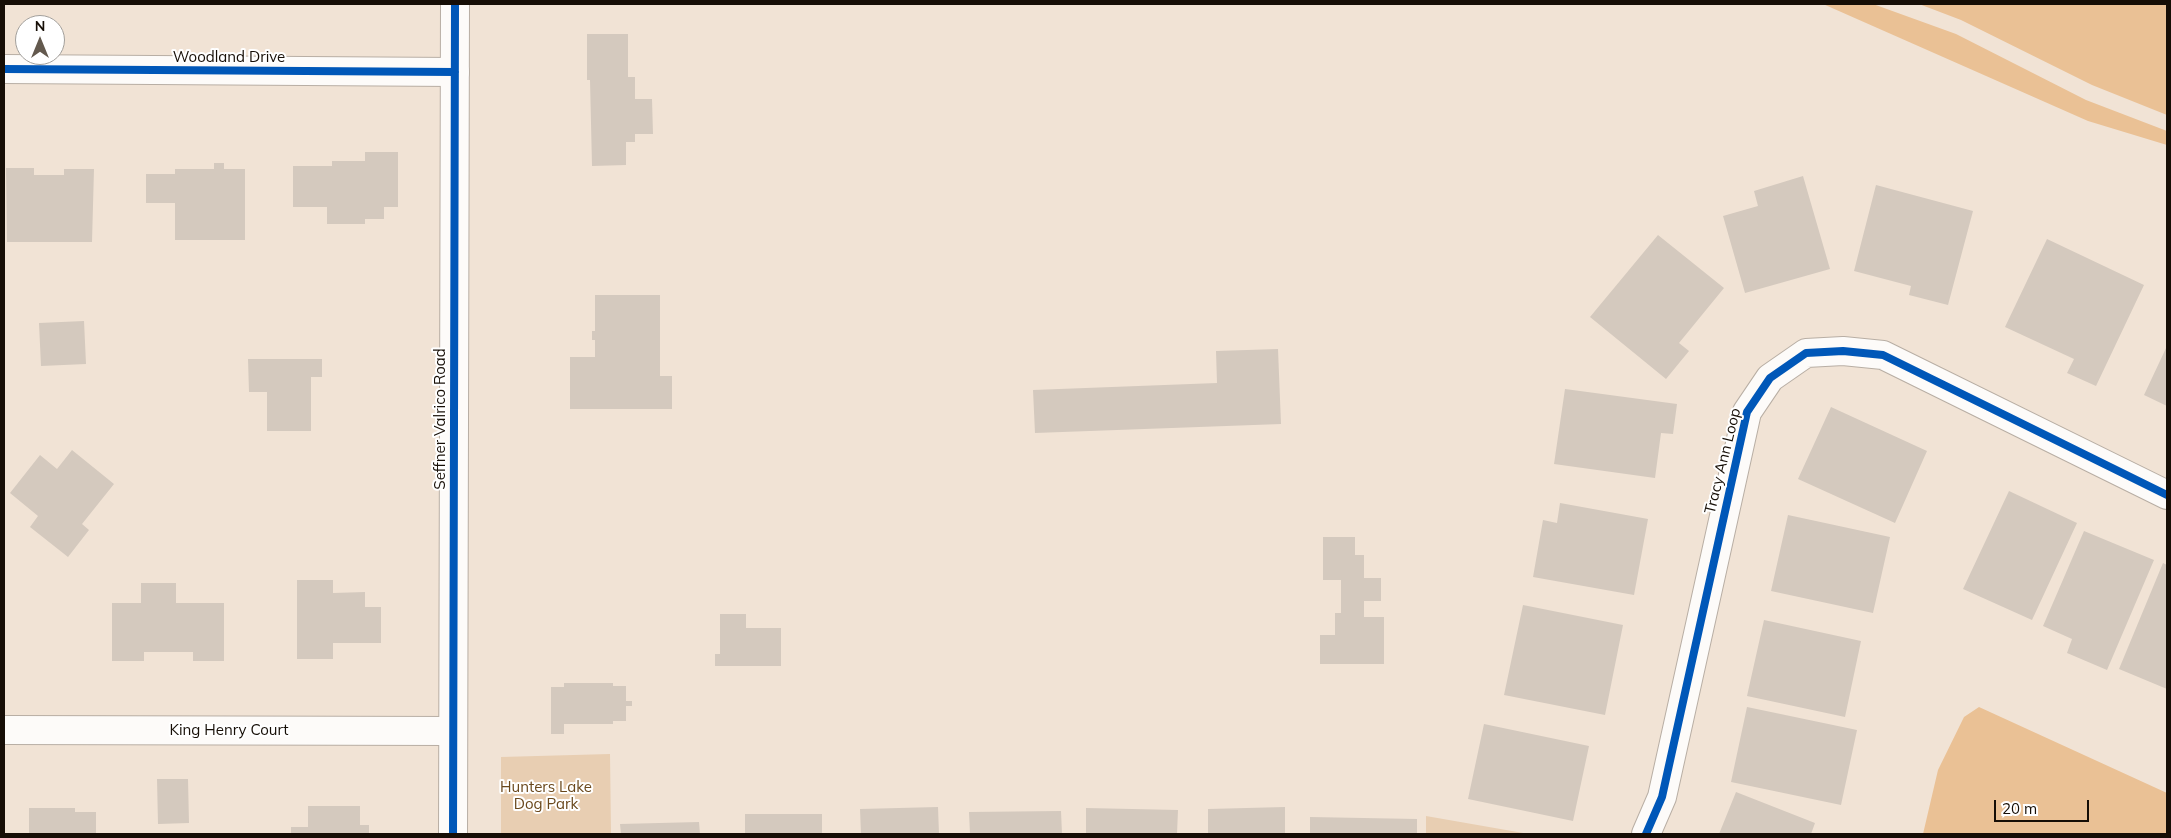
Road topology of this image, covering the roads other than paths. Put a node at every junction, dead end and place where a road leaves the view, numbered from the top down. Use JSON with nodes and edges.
{"nodes":[{"id":1,"x":455,"y":4,"type":"edge"},
{"id":2,"x":4,"y":69,"type":"edge"},
{"id":3,"x":455,"y":72,"type":"junction"},
{"id":4,"x":2167,"y":495,"type":"edge"},
{"id":5,"x":4,"y":730,"type":"edge"},
{"id":6,"x":454,"y":731,"type":"junction"},
{"id":7,"x":453,"y":834,"type":"edge"},
{"id":8,"x":1646,"y":834,"type":"edge"}],
"edges":[{"from":1,"to":3,"type":"street","name":"Seffner Valrico Road"},
{"from":2,"to":3,"type":"street","name":"Woodland Drive"},
{"from":3,"to":6,"type":"street","name":"Seffner Valrico Road"},
{"from":4,"to":8,"type":"street","name":"Tracy Ann Loop"},
{"from":5,"to":6,"type":"street","name":"King Henry Court"},
{"from":6,"to":7,"type":"street","name":"Seffner Valrico Road"}]}
